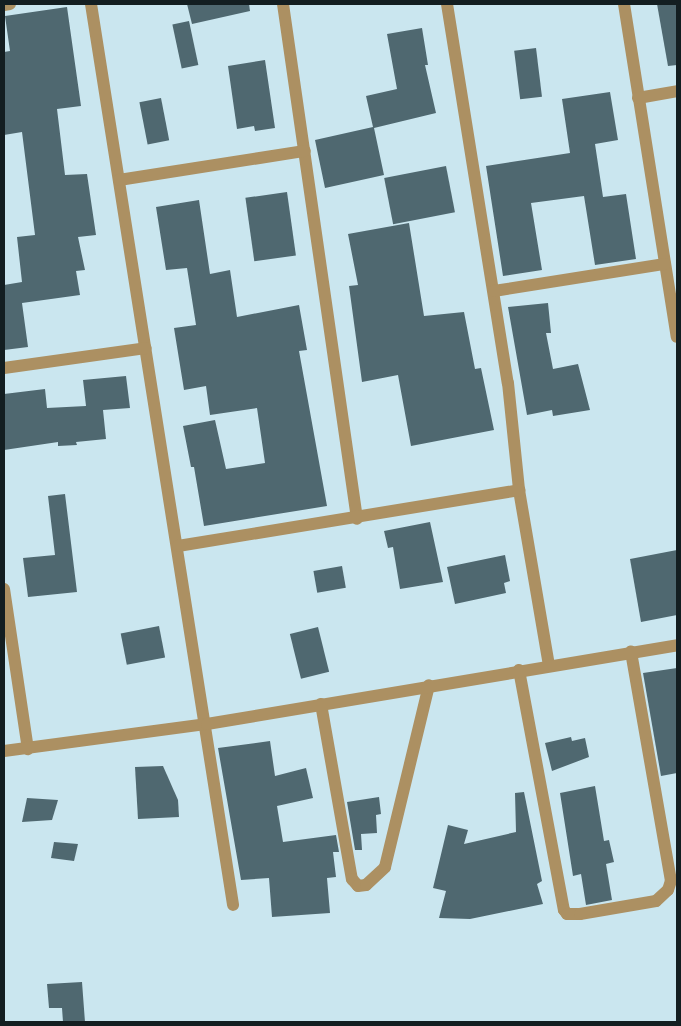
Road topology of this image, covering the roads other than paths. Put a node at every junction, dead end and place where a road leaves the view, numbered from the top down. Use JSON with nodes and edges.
{"nodes":[{"id":1,"x":10,"y":4,"type":"edge"},
{"id":2,"x":90,"y":4,"type":"edge"},
{"id":3,"x":283,"y":4,"type":"edge"},
{"id":4,"x":447,"y":4,"type":"edge"},
{"id":5,"x":624,"y":4,"type":"edge"},
{"id":6,"x":4,"y":5,"type":"edge"},
{"id":7,"x":677,"y":91,"type":"edge"},
{"id":8,"x":638,"y":98,"type":"junction"},
{"id":9,"x":305,"y":151,"type":"junction"},
{"id":10,"x":119,"y":180,"type":"junction"},
{"id":11,"x":665,"y":264,"type":"junction"},
{"id":12,"x":494,"y":291,"type":"junction"},
{"id":13,"x":677,"y":337,"type":"edge"},
{"id":14,"x":146,"y":348,"type":"junction"},
{"id":15,"x":4,"y":368,"type":"edge"},
{"id":16,"x":519,"y":490,"type":"junction"},
{"id":17,"x":357,"y":519,"type":"junction"},
{"id":18,"x":178,"y":546,"type":"junction"},
{"id":19,"x":4,"y":589,"type":"edge"},
{"id":20,"x":677,"y":645,"type":"edge"},
{"id":21,"x":631,"y":651,"type":"junction"},
{"id":22,"x":550,"y":665,"type":"junction"},
{"id":23,"x":519,"y":670,"type":"junction"},
{"id":24,"x":429,"y":685,"type":"junction"},
{"id":25,"x":321,"y":704,"type":"junction"},
{"id":26,"x":207,"y":724,"type":"junction"},
{"id":27,"x":28,"y":749,"type":"junction"},
{"id":28,"x":4,"y":751,"type":"edge"},
{"id":29,"x":233,"y":905,"type":"dead end"}],
"edges":[{"from":1,"to":6,"type":"street"},
{"from":2,"to":10,"type":"street"},
{"from":3,"to":9,"type":"street"},
{"from":4,"to":12,"type":"street"},
{"from":5,"to":8,"type":"street"},
{"from":7,"to":8,"type":"street"},
{"from":8,"to":11,"type":"street"},
{"from":9,"to":10,"type":"street"},
{"from":9,"to":17,"type":"street"},
{"from":10,"to":14,"type":"street"},
{"from":11,"to":12,"type":"street"},
{"from":11,"to":13,"type":"street"},
{"from":12,"to":16,"type":"street"},
{"from":14,"to":15,"type":"street"},
{"from":14,"to":18,"type":"street"},
{"from":16,"to":17,"type":"street"},
{"from":16,"to":22,"type":"street"},
{"from":17,"to":18,"type":"street"},
{"from":18,"to":26,"type":"street"},
{"from":19,"to":27,"type":"street"},
{"from":20,"to":21,"type":"street"},
{"from":21,"to":22,"type":"street"},
{"from":21,"to":23,"type":"street"},
{"from":22,"to":23,"type":"street"},
{"from":23,"to":24,"type":"street"},
{"from":24,"to":25,"type":"street"},
{"from":24,"to":25,"type":"street"},
{"from":25,"to":26,"type":"street"},
{"from":26,"to":27,"type":"street"},
{"from":26,"to":29,"type":"street"},
{"from":27,"to":28,"type":"street"}]}
